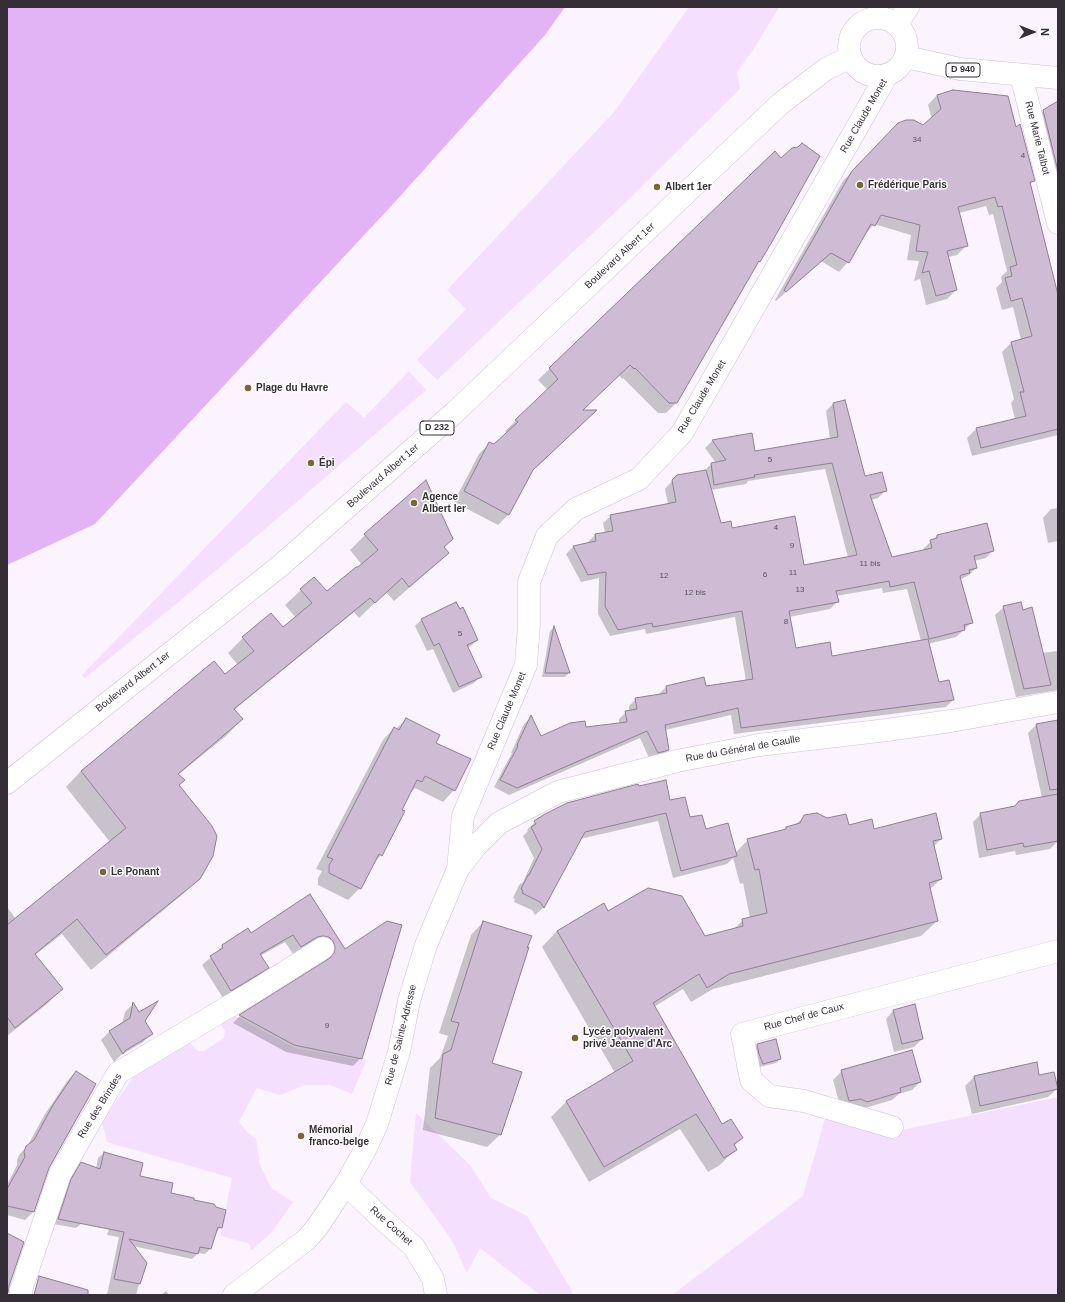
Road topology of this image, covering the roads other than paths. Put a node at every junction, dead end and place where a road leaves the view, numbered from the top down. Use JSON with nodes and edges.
{"nodes":[{"id":1,"x":903,"y":16,"type":"edge"},
{"id":2,"x":851,"y":57,"type":"junction"},
{"id":3,"x":906,"y":57,"type":"junction"},
{"id":4,"x":887,"y":75,"type":"junction"},
{"id":5,"x":1021,"y":75,"type":"junction"},
{"id":6,"x":1058,"y":78,"type":"edge"},
{"id":7,"x":1058,"y":223,"type":"edge"},
{"id":8,"x":1058,"y":702,"type":"edge"},
{"id":9,"x":7,"y":783,"type":"edge"},
{"id":10,"x":458,"y":869,"type":"junction"},
{"id":11,"x":323,"y":948,"type":"dead end"},
{"id":12,"x":1058,"y":951,"type":"edge"},
{"id":13,"x":892,"y":1127,"type":"dead end"},
{"id":14,"x":346,"y":1184,"type":"junction"},
{"id":15,"x":16,"y":1291,"type":"edge"},
{"id":16,"x":234,"y":1295,"type":"edge"},
{"id":17,"x":436,"y":1295,"type":"edge"}],
"edges":[{"from":1,"to":2,"type":"main road"},
{"from":1,"to":3,"type":"main road"},
{"from":2,"to":4,"type":"main road"},
{"from":2,"to":9,"type":"main road","name":"Boulevard Albert 1er","number":"D 232"},
{"from":3,"to":4,"type":"main road"},
{"from":3,"to":5,"type":"main road","number":"D 940"},
{"from":4,"to":10,"type":"main road","name":"Rue Claude Monet"},
{"from":5,"to":6,"type":"main road","number":"D 940"},
{"from":5,"to":7,"type":"main road","name":"Rue Marie Talbot"},
{"from":8,"to":10,"type":"main road","name":"Rue du Général de Gaulle"},
{"from":10,"to":14,"type":"main road","name":"Rue de Sainte-Adresse"},
{"from":11,"to":15,"type":"main road","name":"Rue des Brindes"},
{"from":12,"to":13,"type":"main road","name":"Rue Chef de Caux"},
{"from":14,"to":16,"type":"main road","name":"Rue de Sainte-Adresse"},
{"from":14,"to":17,"type":"main road","name":"Rue Cochet"}]}
